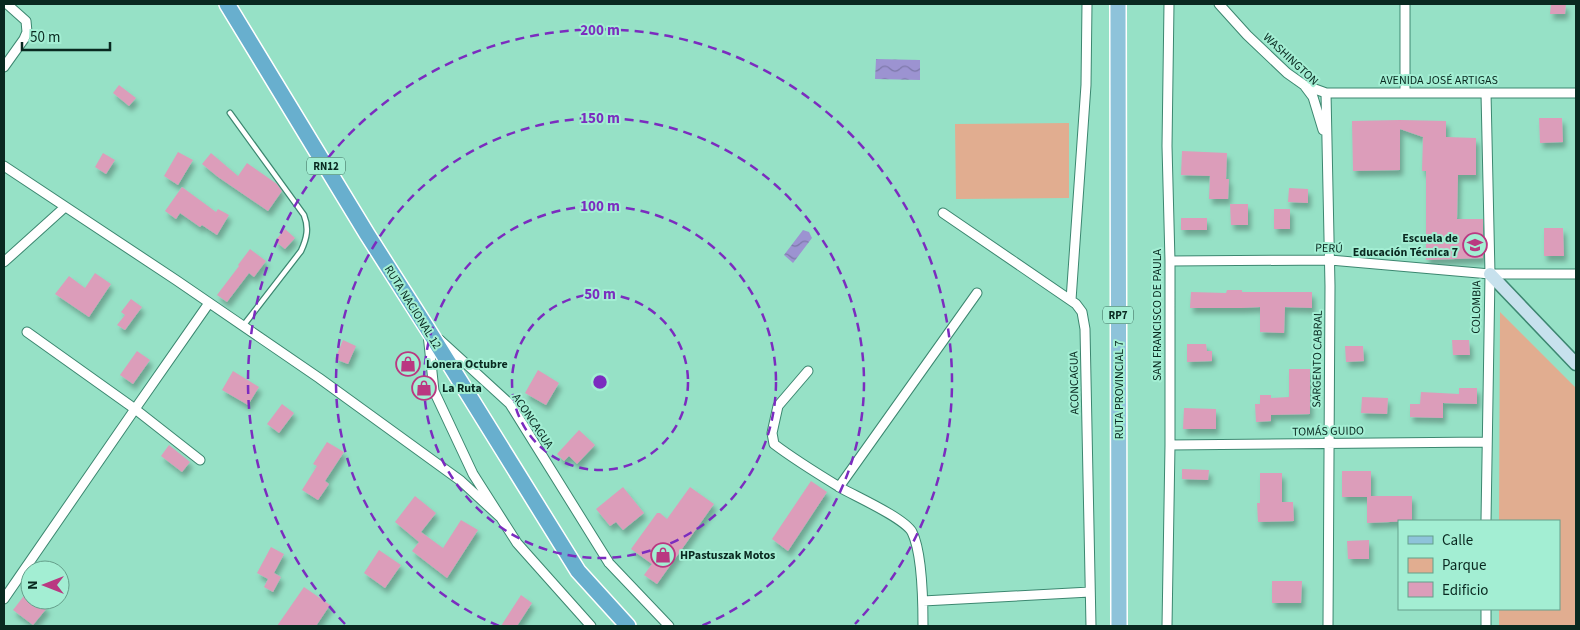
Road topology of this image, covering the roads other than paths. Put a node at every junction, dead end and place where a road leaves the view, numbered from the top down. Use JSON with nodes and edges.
{"nodes":[{"id":1,"x":7,"y":4,"type":"edge"},
{"id":2,"x":226,"y":4,"type":"edge"},
{"id":3,"x":1087,"y":4,"type":"edge"},
{"id":4,"x":1118,"y":4,"type":"edge"},
{"id":5,"x":1169,"y":4,"type":"edge"},
{"id":6,"x":1219,"y":4,"type":"edge"},
{"id":7,"x":1405,"y":4,"type":"edge"},
{"id":8,"x":4,"y":67,"type":"edge"},
{"id":9,"x":1304,"y":85,"type":"junction"},
{"id":10,"x":1326,"y":92,"type":"junction"},
{"id":11,"x":1405,"y":93,"type":"junction"},
{"id":12,"x":1486,"y":93,"type":"junction"},
{"id":13,"x":1576,"y":93,"type":"edge"},
{"id":14,"x":230,"y":113,"type":"dead end"},
{"id":15,"x":1326,"y":144,"type":"junction"},
{"id":16,"x":4,"y":166,"type":"edge"},
{"id":17,"x":65,"y":207,"type":"junction"},
{"id":18,"x":943,"y":213,"type":"dead end"},
{"id":19,"x":1170,"y":260,"type":"junction"},
{"id":20,"x":1330,"y":260,"type":"junction"},
{"id":21,"x":4,"y":262,"type":"edge"},
{"id":22,"x":1490,"y":274,"type":"junction"},
{"id":23,"x":1576,"y":274,"type":"edge"},
{"id":24,"x":977,"y":293,"type":"dead end"},
{"id":25,"x":1071,"y":300,"type":"junction"},
{"id":26,"x":210,"y":303,"type":"junction"},
{"id":27,"x":243,"y":326,"type":"junction"},
{"id":28,"x":427,"y":328,"type":"junction"},
{"id":29,"x":27,"y":332,"type":"dead end"},
{"id":30,"x":1576,"y":364,"type":"edge"},
{"id":31,"x":808,"y":372,"type":"dead end"},
{"id":32,"x":135,"y":409,"type":"junction"},
{"id":33,"x":1486,"y":442,"type":"junction"},
{"id":34,"x":1329,"y":444,"type":"junction"},
{"id":35,"x":1170,"y":446,"type":"junction"},
{"id":36,"x":200,"y":460,"type":"dead end"},
{"id":37,"x":840,"y":487,"type":"junction"},
{"id":38,"x":500,"y":517,"type":"junction"},
{"id":39,"x":1486,"y":520,"type":"edge"},
{"id":40,"x":1090,"y":592,"type":"junction"},
{"id":41,"x":4,"y":599,"type":"edge"},
{"id":42,"x":923,"y":601,"type":"junction"},
{"id":43,"x":1486,"y":610,"type":"edge"},
{"id":44,"x":591,"y":626,"type":"edge"},
{"id":45,"x":628,"y":626,"type":"edge"},
{"id":46,"x":668,"y":626,"type":"edge"},
{"id":47,"x":923,"y":626,"type":"edge"},
{"id":48,"x":1091,"y":626,"type":"edge"},
{"id":49,"x":1119,"y":626,"type":"edge"},
{"id":50,"x":1168,"y":626,"type":"edge"},
{"id":51,"x":1328,"y":626,"type":"edge"},
{"id":52,"x":1486,"y":626,"type":"edge"}],
"edges":[{"from":1,"to":8,"type":"street"},
{"from":2,"to":28,"type":"highway","name":"RUTA NACIONAL 12","number":"RN12"},
{"from":3,"to":25,"type":"street"},
{"from":4,"to":49,"type":"main road","name":"RUTA PROVINCIAL 7","number":"RP7"},
{"from":5,"to":19,"type":"street","name":"SAN FRANCISCO DE PAULA"},
{"from":6,"to":9,"type":"street","name":"WASHINGTON"},
{"from":7,"to":11,"type":"street"},
{"from":9,"to":10,"type":"street","name":"AVENIDA JOSÉ ARTIGAS"},
{"from":9,"to":15,"type":"street","name":"WASHINGTON"},
{"from":10,"to":11,"type":"street","name":"AVENIDA JOSÉ ARTIGAS"},
{"from":10,"to":15,"type":"street","name":"SARGENTO CABRAL"},
{"from":11,"to":12,"type":"street","name":"AVENIDA JOSÉ ARTIGAS"},
{"from":12,"to":13,"type":"street","name":"AVENIDA JOSÉ ARTIGAS"},
{"from":12,"to":22,"type":"street","name":"COLOMBIA"},
{"from":14,"to":27,"type":"lane"},
{"from":15,"to":20,"type":"street","name":"SARGENTO CABRAL"},
{"from":16,"to":17,"type":"street"},
{"from":17,"to":21,"type":"street"},
{"from":17,"to":26,"type":"street"},
{"from":18,"to":25,"type":"street","name":"ACONCAGUA"},
{"from":19,"to":20,"type":"street","name":"PERÚ"},
{"from":19,"to":35,"type":"street","name":"SAN FRANCISCO DE PAULA"},
{"from":20,"to":22,"type":"street","name":"PERÚ"},
{"from":20,"to":34,"type":"street","name":"SARGENTO CABRAL"},
{"from":22,"to":23,"type":"street","name":"PERÚ"},
{"from":22,"to":30,"type":"main road"},
{"from":22,"to":33,"type":"street","name":"COLOMBIA"},
{"from":24,"to":37,"type":"street"},
{"from":25,"to":40,"type":"street","name":"ACONCAGUA"},
{"from":26,"to":27,"type":"street"},
{"from":26,"to":32,"type":"street"},
{"from":27,"to":38,"type":"street"},
{"from":28,"to":38,"type":"street"},
{"from":28,"to":45,"type":"highway","name":"RUTA NACIONAL 12","number":"RN12"},
{"from":28,"to":46,"type":"street","name":"ACONCAGUA"},
{"from":29,"to":32,"type":"street"},
{"from":31,"to":37,"type":"street"},
{"from":32,"to":36,"type":"street"},
{"from":32,"to":41,"type":"street"},
{"from":33,"to":34,"type":"street","name":"TOMÁS GUIDO"},
{"from":33,"to":39,"type":"street","name":"COLOMBIA"},
{"from":34,"to":35,"type":"street","name":"TOMÁS GUIDO"},
{"from":34,"to":51,"type":"street","name":"SARGENTO CABRAL"},
{"from":35,"to":50,"type":"street","name":"SAN FRANCISCO DE PAULA"},
{"from":37,"to":42,"type":"street"},
{"from":38,"to":44,"type":"street"},
{"from":40,"to":42,"type":"street"},
{"from":40,"to":48,"type":"street","name":"ACONCAGUA"},
{"from":42,"to":47,"type":"street"},
{"from":43,"to":52,"type":"street"}]}
